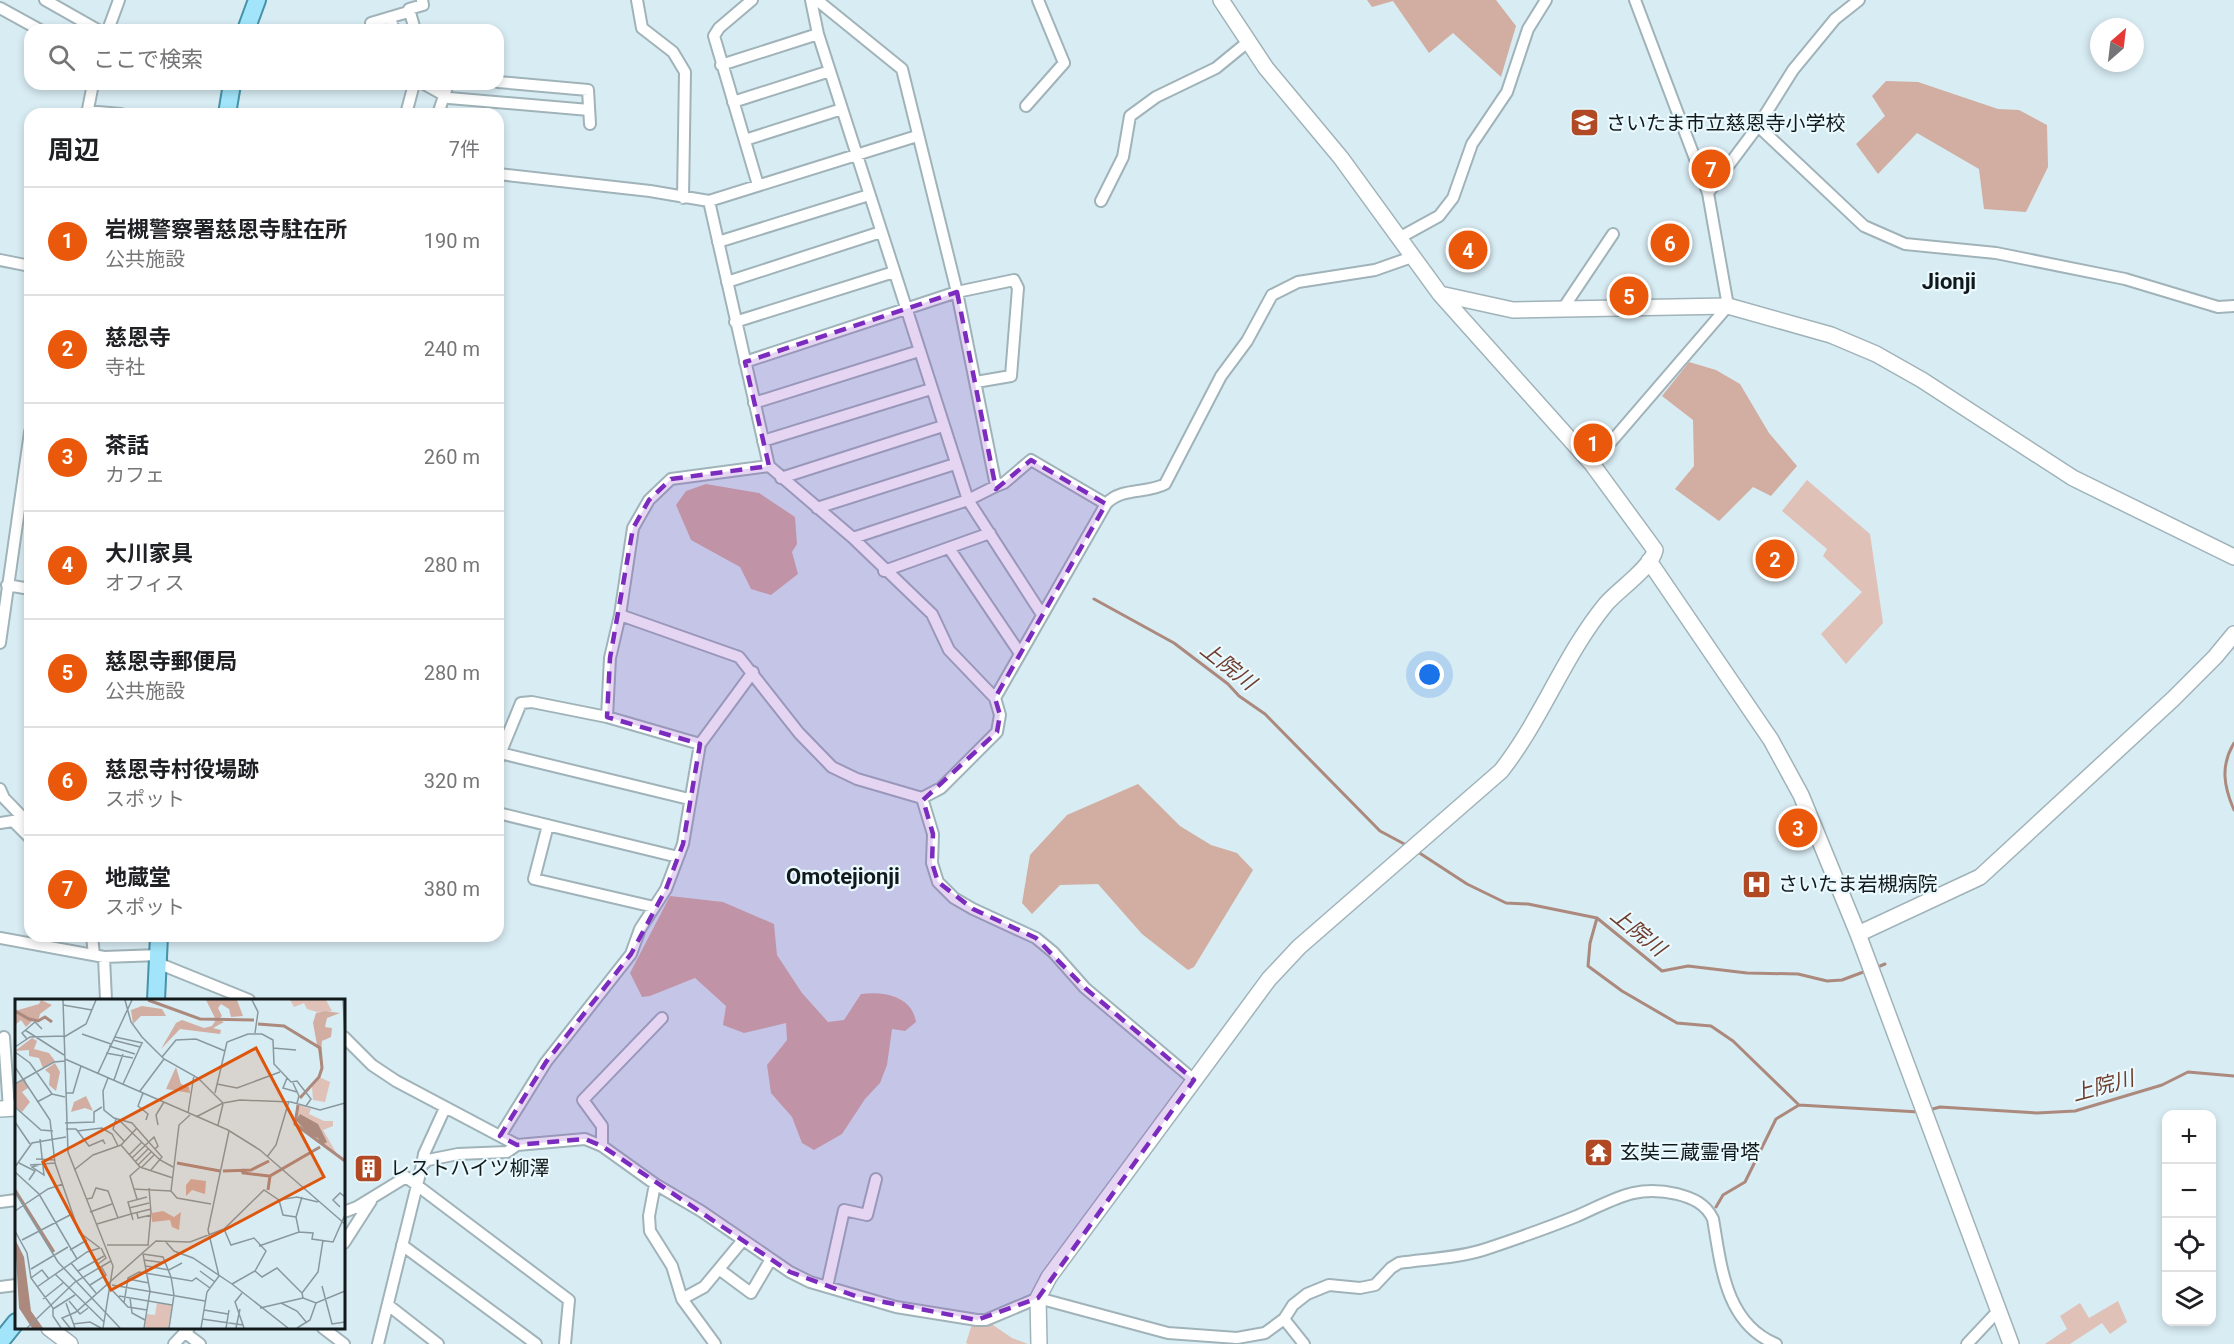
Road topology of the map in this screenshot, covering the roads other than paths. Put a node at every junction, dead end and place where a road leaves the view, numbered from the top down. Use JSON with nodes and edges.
{"nodes":[{"id":1,"x":4,"y":0,"type":"edge"},
{"id":2,"x":45,"y":0,"type":"edge"},
{"id":3,"x":119,"y":0,"type":"edge"},
{"id":4,"x":257,"y":0,"type":"edge"},
{"id":5,"x":422,"y":0,"type":"edge"},
{"id":6,"x":636,"y":0,"type":"edge"},
{"id":7,"x":752,"y":0,"type":"edge"},
{"id":8,"x":811,"y":0,"type":"edge"},
{"id":9,"x":818,"y":0,"type":"edge"},
{"id":10,"x":1038,"y":0,"type":"edge"},
{"id":11,"x":1221,"y":0,"type":"edge"},
{"id":12,"x":1546,"y":0,"type":"edge"},
{"id":13,"x":1635,"y":0,"type":"edge"},
{"id":14,"x":1859,"y":0,"type":"edge"},
{"id":15,"x":0,"y":8,"type":"edge"},
{"id":16,"x":408,"y":12,"type":"junction"},
{"id":17,"x":390,"y":18,"type":"junction"},
{"id":18,"x":29,"y":24,"type":"edge"},
{"id":19,"x":87,"y":24,"type":"edge"},
{"id":20,"x":110,"y":24,"type":"edge"},
{"id":21,"x":248,"y":24,"type":"edge"},
{"id":22,"x":371,"y":24,"type":"edge"},
{"id":23,"x":392,"y":24,"type":"edge"},
{"id":24,"x":413,"y":24,"type":"edge"},
{"id":25,"x":818,"y":34,"type":"junction"},
{"id":26,"x":1249,"y":41,"type":"junction"},
{"id":27,"x":721,"y":64,"type":"junction"},
{"id":28,"x":830,"y":71,"type":"junction"},
{"id":29,"x":504,"y":83,"type":"edge"},
{"id":30,"x":92,"y":90,"type":"edge"},
{"id":31,"x":231,"y":90,"type":"edge"},
{"id":32,"x":412,"y":90,"type":"edge"},
{"id":33,"x":434,"y":90,"type":"edge"},
{"id":34,"x":446,"y":90,"type":"edge"},
{"id":35,"x":445,"y":96,"type":"junction"},
{"id":36,"x":733,"y":102,"type":"junction"},
{"id":37,"x":1026,"y":106,"type":"dead end"},
{"id":38,"x":88,"y":108,"type":"edge"},
{"id":39,"x":228,"y":108,"type":"edge"},
{"id":40,"x":408,"y":108,"type":"edge"},
{"id":41,"x":440,"y":108,"type":"edge"},
{"id":42,"x":842,"y":109,"type":"junction"},
{"id":43,"x":589,"y":110,"type":"junction"},
{"id":44,"x":590,"y":124,"type":"dead end"},
{"id":45,"x":1758,"y":126,"type":"junction"},
{"id":46,"x":917,"y":136,"type":"junction"},
{"id":47,"x":745,"y":140,"type":"junction"},
{"id":48,"x":856,"y":154,"type":"junction"},
{"id":49,"x":504,"y":175,"type":"edge"},
{"id":50,"x":758,"y":184,"type":"junction"},
{"id":51,"x":1708,"y":193,"type":"junction"},
{"id":52,"x":869,"y":195,"type":"junction"},
{"id":53,"x":683,"y":198,"type":"junction"},
{"id":54,"x":709,"y":201,"type":"junction"},
{"id":55,"x":1101,"y":201,"type":"dead end"},
{"id":56,"x":881,"y":232,"type":"junction"},
{"id":57,"x":1613,"y":234,"type":"dead end"},
{"id":58,"x":1399,"y":238,"type":"junction"},
{"id":59,"x":718,"y":242,"type":"junction"},
{"id":60,"x":1412,"y":257,"type":"junction"},
{"id":61,"x":0,"y":260,"type":"edge"},
{"id":62,"x":24,"y":265,"type":"edge"},
{"id":63,"x":894,"y":272,"type":"junction"},
{"id":64,"x":727,"y":282,"type":"junction"},
{"id":65,"x":957,"y":292,"type":"junction"},
{"id":66,"x":1440,"y":294,"type":"junction"},
{"id":67,"x":1728,"y":306,"type":"junction"},
{"id":68,"x":2234,"y":306,"type":"edge"},
{"id":69,"x":1562,"y":309,"type":"junction"},
{"id":70,"x":906,"y":310,"type":"junction"},
{"id":71,"x":735,"y":322,"type":"junction"},
{"id":72,"x":919,"y":351,"type":"junction"},
{"id":73,"x":745,"y":362,"type":"junction"},
{"id":74,"x":976,"y":382,"type":"junction"},
{"id":75,"x":931,"y":389,"type":"junction"},
{"id":76,"x":754,"y":403,"type":"junction"},
{"id":77,"x":943,"y":426,"type":"junction"},
{"id":78,"x":763,"y":441,"type":"junction"},
{"id":79,"x":24,"y":462,"type":"edge"},
{"id":80,"x":955,"y":464,"type":"junction"},
{"id":81,"x":1592,"y":464,"type":"junction"},
{"id":82,"x":769,"y":466,"type":"junction"},
{"id":83,"x":781,"y":478,"type":"junction"},
{"id":84,"x":996,"y":486,"type":"junction"},
{"id":85,"x":968,"y":500,"type":"junction"},
{"id":86,"x":1106,"y":504,"type":"junction"},
{"id":87,"x":817,"y":508,"type":"junction"},
{"id":88,"x":990,"y":533,"type":"junction"},
{"id":89,"x":853,"y":538,"type":"junction"},
{"id":90,"x":949,"y":548,"type":"junction"},
{"id":91,"x":5,"y":555,"type":"edge"},
{"id":92,"x":2234,"y":557,"type":"edge"},
{"id":93,"x":1649,"y":561,"type":"junction"},
{"id":94,"x":884,"y":571,"type":"junction"},
{"id":95,"x":7,"y":585,"type":"junction"},
{"id":96,"x":24,"y":588,"type":"edge"},
{"id":97,"x":1041,"y":613,"type":"junction"},
{"id":98,"x":620,"y":615,"type":"junction"},
{"id":99,"x":2234,"y":634,"type":"edge"},
{"id":100,"x":0,"y":643,"type":"edge"},
{"id":101,"x":1019,"y":652,"type":"junction"},
{"id":102,"x":753,"y":672,"type":"junction"},
{"id":103,"x":995,"y":698,"type":"junction"},
{"id":104,"x":607,"y":717,"type":"junction"},
{"id":105,"x":504,"y":744,"type":"edge"},
{"id":106,"x":699,"y":744,"type":"junction"},
{"id":107,"x":504,"y":757,"type":"edge"},
{"id":108,"x":0,"y":789,"type":"edge"},
{"id":109,"x":922,"y":798,"type":"junction"},
{"id":110,"x":689,"y":799,"type":"junction"},
{"id":111,"x":504,"y":814,"type":"edge"},
{"id":112,"x":24,"y":819,"type":"edge"},
{"id":113,"x":0,"y":823,"type":"edge"},
{"id":114,"x":548,"y":825,"type":"junction"},
{"id":115,"x":24,"y":832,"type":"edge"},
{"id":116,"x":678,"y":857,"type":"junction"},
{"id":117,"x":654,"y":907,"type":"junction"},
{"id":118,"x":1858,"y":934,"type":"junction"},
{"id":119,"x":0,"y":938,"type":"edge"},
{"id":120,"x":94,"y":942,"type":"edge"},
{"id":121,"x":159,"y":942,"type":"edge"},
{"id":122,"x":99,"y":956,"type":"junction"},
{"id":123,"x":160,"y":959,"type":"junction"},
{"id":124,"x":106,"y":999,"type":"edge"},
{"id":125,"x":156,"y":999,"type":"edge"},
{"id":126,"x":247,"y":999,"type":"edge"},
{"id":127,"x":662,"y":1018,"type":"dead end"},
{"id":128,"x":2,"y":1037,"type":"edge"},
{"id":129,"x":345,"y":1038,"type":"edge"},
{"id":130,"x":1194,"y":1080,"type":"junction"},
{"id":131,"x":12,"y":1081,"type":"edge"},
{"id":132,"x":445,"y":1108,"type":"junction"},
{"id":133,"x":8,"y":1109,"type":"edge"},
{"id":134,"x":500,"y":1136,"type":"junction"},
{"id":135,"x":517,"y":1145,"type":"junction"},
{"id":136,"x":602,"y":1146,"type":"junction"},
{"id":137,"x":423,"y":1165,"type":"junction"},
{"id":138,"x":876,"y":1179,"type":"dead end"},
{"id":139,"x":655,"y":1184,"type":"junction"},
{"id":140,"x":417,"y":1185,"type":"junction"},
{"id":141,"x":372,"y":1198,"type":"junction"},
{"id":142,"x":15,"y":1200,"type":"edge"},
{"id":143,"x":0,"y":1202,"type":"edge"},
{"id":144,"x":345,"y":1212,"type":"edge"},
{"id":145,"x":743,"y":1240,"type":"junction"},
{"id":146,"x":345,"y":1241,"type":"edge"},
{"id":147,"x":402,"y":1245,"type":"junction"},
{"id":148,"x":771,"y":1259,"type":"junction"},
{"id":149,"x":720,"y":1270,"type":"junction"},
{"id":150,"x":15,"y":1285,"type":"edge"},
{"id":151,"x":0,"y":1287,"type":"edge"},
{"id":152,"x":827,"y":1287,"type":"junction"},
{"id":153,"x":1038,"y":1298,"type":"junction"},
{"id":154,"x":682,"y":1299,"type":"junction"},
{"id":155,"x":387,"y":1305,"type":"junction"},
{"id":156,"x":1998,"y":1311,"type":"junction"},
{"id":157,"x":1284,"y":1319,"type":"junction"},
{"id":158,"x":15,"y":1324,"type":"edge"},
{"id":159,"x":50,"y":1329,"type":"edge"},
{"id":160,"x":324,"y":1329,"type":"edge"},
{"id":161,"x":186,"y":1330,"type":"edge"},
{"id":162,"x":1193,"y":1340,"type":"edge"},
{"id":163,"x":4,"y":1341,"type":"edge"},
{"id":164,"x":1763,"y":1342,"type":"edge"},
{"id":165,"x":70,"y":1344,"type":"edge"},
{"id":166,"x":174,"y":1344,"type":"edge"},
{"id":167,"x":200,"y":1344,"type":"edge"},
{"id":168,"x":344,"y":1344,"type":"edge"},
{"id":169,"x":378,"y":1344,"type":"edge"},
{"id":170,"x":438,"y":1344,"type":"edge"},
{"id":171,"x":536,"y":1344,"type":"edge"},
{"id":172,"x":565,"y":1344,"type":"edge"},
{"id":173,"x":715,"y":1344,"type":"edge"},
{"id":174,"x":1039,"y":1344,"type":"edge"},
{"id":175,"x":1304,"y":1344,"type":"edge"},
{"id":176,"x":1776,"y":1344,"type":"edge"},
{"id":177,"x":1967,"y":1344,"type":"edge"},
{"id":178,"x":2011,"y":1344,"type":"edge"}],
"edges":[{"from":1,"to":15,"type":"street"},
{"from":2,"to":19,"type":"street"},
{"from":3,"to":20,"type":"street"},
{"from":4,"to":21,"type":"main road"},
{"from":5,"to":16,"type":"street"},
{"from":6,"to":53,"type":"street"},
{"from":7,"to":27,"type":"street"},
{"from":8,"to":25,"type":"street"},
{"from":9,"to":46,"type":"street"},
{"from":10,"to":37,"type":"street"},
{"from":11,"to":26,"type":"street"},
{"from":12,"to":58,"type":"street"},
{"from":13,"to":51,"type":"street"},
{"from":14,"to":45,"type":"street"},
{"from":15,"to":18,"type":"street"},
{"from":16,"to":17,"type":"street"},
{"from":16,"to":24,"type":"street"},
{"from":17,"to":22,"type":"street"},
{"from":17,"to":23,"type":"street"},
{"from":25,"to":27,"type":"street"},
{"from":25,"to":28,"type":"street"},
{"from":26,"to":55,"type":"street"},
{"from":26,"to":58,"type":"street"},
{"from":27,"to":36,"type":"street"},
{"from":28,"to":36,"type":"street"},
{"from":28,"to":42,"type":"street"},
{"from":29,"to":43,"type":"street"},
{"from":30,"to":38,"type":"street"},
{"from":31,"to":39,"type":"main road"},
{"from":32,"to":40,"type":"street"},
{"from":33,"to":35,"type":"street"},
{"from":34,"to":35,"type":"street"},
{"from":35,"to":41,"type":"street"},
{"from":35,"to":43,"type":"street"},
{"from":36,"to":47,"type":"street"},
{"from":42,"to":47,"type":"street"},
{"from":42,"to":48,"type":"street"},
{"from":43,"to":44,"type":"street"},
{"from":45,"to":51,"type":"street"},
{"from":45,"to":68,"type":"street"},
{"from":46,"to":48,"type":"street"},
{"from":46,"to":65,"type":"street"},
{"from":47,"to":50,"type":"street"},
{"from":48,"to":50,"type":"street"},
{"from":48,"to":52,"type":"street"},
{"from":49,"to":53,"type":"street"},
{"from":50,"to":54,"type":"street"},
{"from":51,"to":67,"type":"street"},
{"from":52,"to":56,"type":"street"},
{"from":52,"to":59,"type":"street"},
{"from":53,"to":54,"type":"street"},
{"from":54,"to":59,"type":"street"},
{"from":56,"to":63,"type":"street"},
{"from":56,"to":64,"type":"street"},
{"from":57,"to":69,"type":"street"},
{"from":58,"to":60,"type":"street"},
{"from":59,"to":64,"type":"street"},
{"from":60,"to":66,"type":"street"},
{"from":60,"to":86,"type":"street"},
{"from":61,"to":62,"type":"street"},
{"from":63,"to":70,"type":"street"},
{"from":63,"to":71,"type":"street"},
{"from":64,"to":71,"type":"street"},
{"from":65,"to":70,"type":"street"},
{"from":65,"to":74,"type":"street"},
{"from":65,"to":74,"type":"street"},
{"from":66,"to":69,"type":"street"},
{"from":66,"to":81,"type":"street"},
{"from":67,"to":69,"type":"street"},
{"from":67,"to":81,"type":"street"},
{"from":67,"to":92,"type":"street"},
{"from":70,"to":72,"type":"street"},
{"from":70,"to":73,"type":"street"},
{"from":71,"to":73,"type":"street"},
{"from":72,"to":75,"type":"street"},
{"from":72,"to":76,"type":"street"},
{"from":73,"to":76,"type":"street"},
{"from":74,"to":84,"type":"street"},
{"from":75,"to":77,"type":"street"},
{"from":75,"to":78,"type":"street"},
{"from":76,"to":78,"type":"street"},
{"from":77,"to":80,"type":"street"},
{"from":77,"to":83,"type":"street"},
{"from":78,"to":82,"type":"street"},
{"from":79,"to":91,"type":"street"},
{"from":80,"to":85,"type":"street"},
{"from":80,"to":87,"type":"street"},
{"from":81,"to":93,"type":"street"},
{"from":82,"to":83,"type":"street"},
{"from":82,"to":98,"type":"street"},
{"from":83,"to":87,"type":"street"},
{"from":84,"to":85,"type":"street"},
{"from":84,"to":86,"type":"street"},
{"from":85,"to":88,"type":"street"},
{"from":85,"to":89,"type":"street"},
{"from":86,"to":97,"type":"street"},
{"from":87,"to":89,"type":"street"},
{"from":88,"to":90,"type":"street"},
{"from":88,"to":97,"type":"street"},
{"from":89,"to":94,"type":"street"},
{"from":90,"to":94,"type":"street"},
{"from":90,"to":101,"type":"street"},
{"from":91,"to":95,"type":"street"},
{"from":93,"to":118,"type":"street"},
{"from":93,"to":130,"type":"street"},
{"from":94,"to":103,"type":"street"},
{"from":95,"to":96,"type":"street"},
{"from":95,"to":100,"type":"street"},
{"from":97,"to":101,"type":"street"},
{"from":98,"to":102,"type":"street"},
{"from":98,"to":104,"type":"street"},
{"from":99,"to":118,"type":"street"},
{"from":101,"to":103,"type":"street"},
{"from":102,"to":106,"type":"street"},
{"from":102,"to":109,"type":"street"},
{"from":103,"to":109,"type":"street"},
{"from":104,"to":105,"type":"street"},
{"from":104,"to":106,"type":"street"},
{"from":106,"to":110,"type":"street"},
{"from":107,"to":110,"type":"street"},
{"from":108,"to":112,"type":"street"},
{"from":109,"to":130,"type":"street"},
{"from":110,"to":116,"type":"street"},
{"from":111,"to":114,"type":"street"},
{"from":113,"to":115,"type":"street"},
{"from":114,"to":116,"type":"street"},
{"from":114,"to":117,"type":"street"},
{"from":116,"to":117,"type":"street"},
{"from":117,"to":134,"type":"street"},
{"from":118,"to":156,"type":"street"},
{"from":119,"to":122,"type":"street"},
{"from":120,"to":122,"type":"street"},
{"from":121,"to":123,"type":"main road"},
{"from":122,"to":123,"type":"street"},
{"from":122,"to":124,"type":"street"},
{"from":123,"to":125,"type":"main road"},
{"from":123,"to":126,"type":"street"},
{"from":127,"to":136,"type":"street"},
{"from":128,"to":131,"type":"street"},
{"from":129,"to":132,"type":"street"},
{"from":130,"to":153,"type":"street"},
{"from":131,"to":133,"type":"street"},
{"from":132,"to":134,"type":"street"},
{"from":132,"to":137,"type":"street"},
{"from":134,"to":135,"type":"street"},
{"from":135,"to":136,"type":"street"},
{"from":135,"to":137,"type":"street"},
{"from":136,"to":139,"type":"street"},
{"from":137,"to":140,"type":"street"},
{"from":138,"to":152,"type":"street"},
{"from":139,"to":145,"type":"street"},
{"from":139,"to":154,"type":"street"},
{"from":140,"to":141,"type":"street"},
{"from":140,"to":147,"type":"street"},
{"from":140,"to":172,"type":"street"},
{"from":141,"to":144,"type":"street"},
{"from":141,"to":146,"type":"street"},
{"from":142,"to":143,"type":"street"},
{"from":145,"to":148,"type":"street"},
{"from":145,"to":149,"type":"street"},
{"from":147,"to":155,"type":"street"},
{"from":147,"to":171,"type":"street"},
{"from":148,"to":149,"type":"street"},
{"from":148,"to":152,"type":"street"},
{"from":149,"to":154,"type":"street"},
{"from":150,"to":151,"type":"street"},
{"from":152,"to":153,"type":"street"},
{"from":153,"to":162,"type":"street"},
{"from":153,"to":174,"type":"street"},
{"from":154,"to":173,"type":"street"},
{"from":155,"to":169,"type":"street"},
{"from":155,"to":170,"type":"street"},
{"from":156,"to":177,"type":"street"},
{"from":156,"to":178,"type":"street"},
{"from":157,"to":162,"type":"street"},
{"from":157,"to":164,"type":"street"},
{"from":157,"to":175,"type":"street"},
{"from":158,"to":163,"type":"main road"},
{"from":159,"to":165,"type":"street"},
{"from":160,"to":168,"type":"street"},
{"from":161,"to":166,"type":"street"},
{"from":161,"to":167,"type":"street"},
{"from":164,"to":176,"type":"street"}]}
